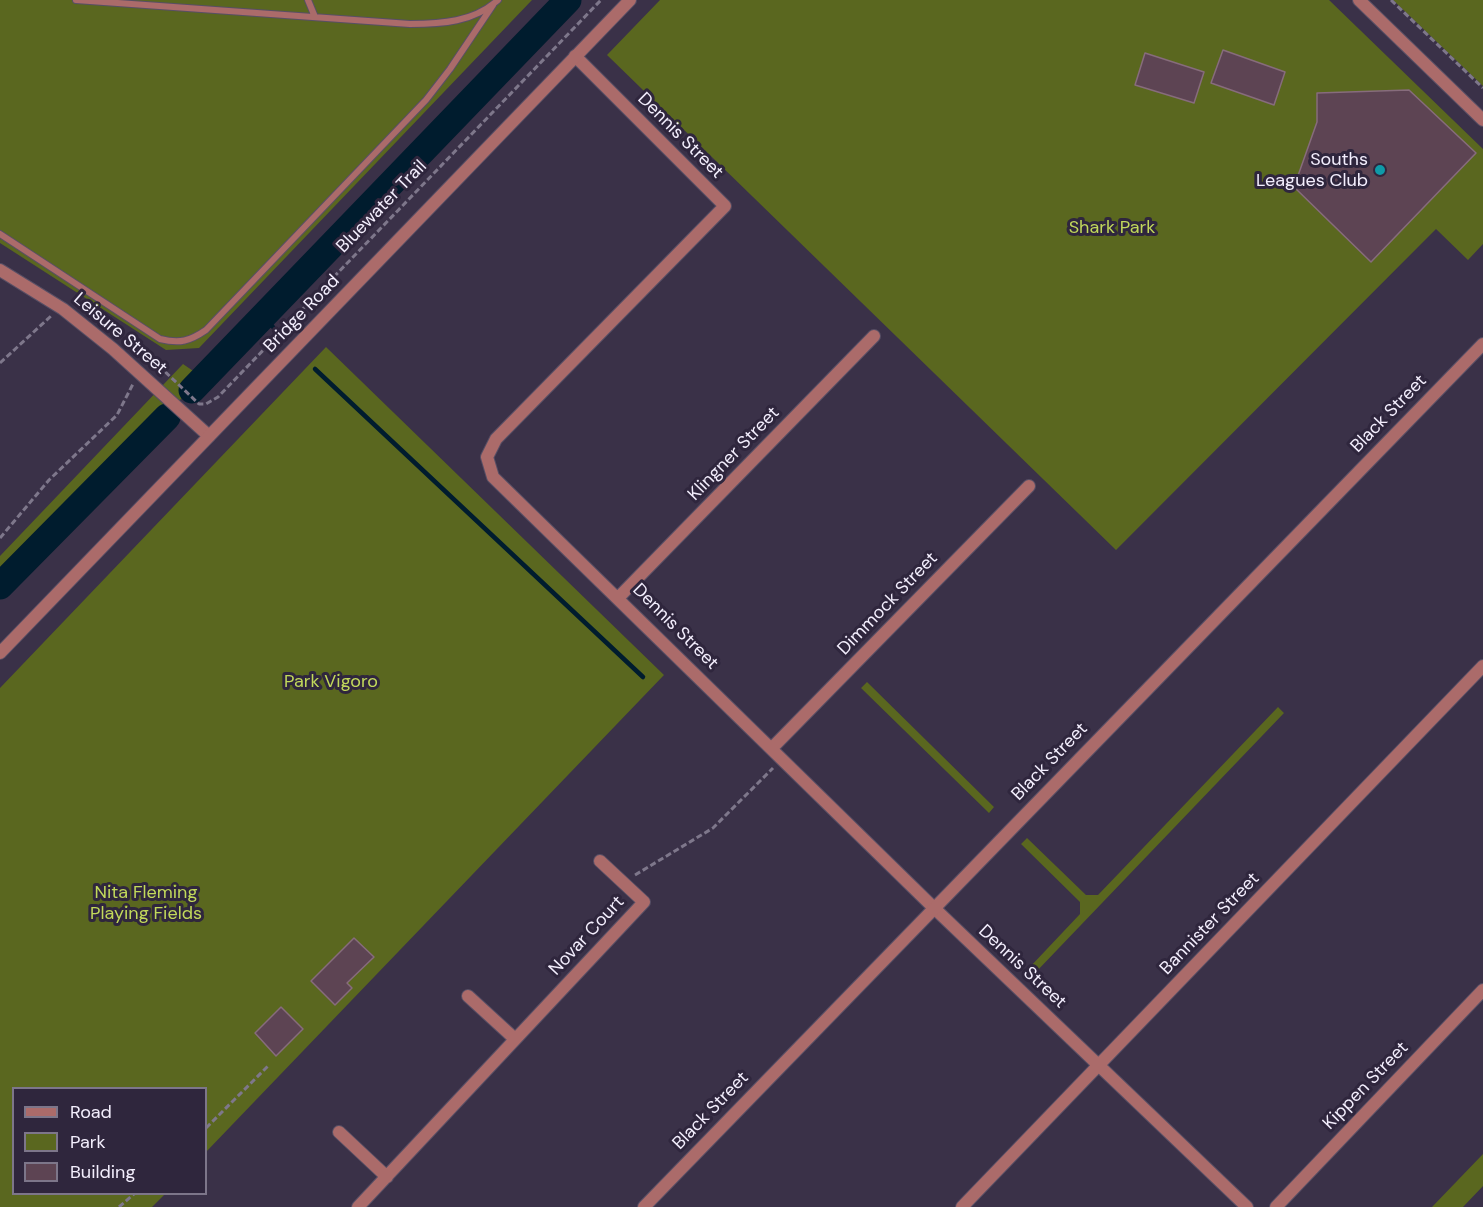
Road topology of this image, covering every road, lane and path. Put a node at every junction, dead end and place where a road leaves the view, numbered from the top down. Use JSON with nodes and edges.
{"nodes":[{"id":1,"x":76,"y":0,"type":"edge"},
{"id":2,"x":308,"y":0,"type":"edge"},
{"id":3,"x":601,"y":0,"type":"edge"},
{"id":4,"x":630,"y":0,"type":"edge"},
{"id":5,"x":1359,"y":0,"type":"edge"},
{"id":6,"x":1391,"y":0,"type":"edge"},
{"id":7,"x":495,"y":2,"type":"edge"},
{"id":8,"x":315,"y":17,"type":"junction"},
{"id":9,"x":575,"y":56,"type":"junction"},
{"id":10,"x":1483,"y":88,"type":"edge"},
{"id":11,"x":1483,"y":120,"type":"edge"},
{"id":12,"x":0,"y":234,"type":"edge"},
{"id":13,"x":0,"y":270,"type":"edge"},
{"id":14,"x":61,"y":308,"type":"junction"},
{"id":15,"x":874,"y":336,"type":"dead end"},
{"id":16,"x":1483,"y":344,"type":"edge"},
{"id":17,"x":0,"y":363,"type":"edge"},
{"id":18,"x":149,"y":367,"type":"dead end"},
{"id":19,"x":134,"y":384,"type":"dead end"},
{"id":20,"x":209,"y":436,"type":"junction"},
{"id":21,"x":1029,"y":486,"type":"dead end"},
{"id":22,"x":0,"y":538,"type":"edge"},
{"id":23,"x":619,"y":597,"type":"junction"},
{"id":24,"x":0,"y":653,"type":"edge"},
{"id":25,"x":1483,"y":666,"type":"edge"},
{"id":26,"x":772,"y":748,"type":"junction"},
{"id":27,"x":783,"y":758,"type":"junction"},
{"id":28,"x":600,"y":861,"type":"dead end"},
{"id":29,"x":622,"y":882,"type":"junction"},
{"id":30,"x":933,"y":907,"type":"junction"},
{"id":31,"x":1483,"y":990,"type":"edge"},
{"id":32,"x":468,"y":996,"type":"dead end"},
{"id":33,"x":515,"y":1039,"type":"junction"},
{"id":34,"x":1100,"y":1065,"type":"junction"},
{"id":35,"x":268,"y":1066,"type":"dead end"},
{"id":36,"x":207,"y":1127,"type":"edge"},
{"id":37,"x":339,"y":1132,"type":"dead end"},
{"id":38,"x":387,"y":1177,"type":"junction"},
{"id":39,"x":133,"y":1195,"type":"edge"},
{"id":40,"x":119,"y":1207,"type":"edge"},
{"id":41,"x":358,"y":1207,"type":"edge"},
{"id":42,"x":644,"y":1207,"type":"edge"},
{"id":43,"x":962,"y":1207,"type":"edge"},
{"id":44,"x":1247,"y":1207,"type":"edge"},
{"id":45,"x":1276,"y":1207,"type":"edge"}],
"edges":[{"from":1,"to":8,"type":"lane"},
{"from":2,"to":8,"type":"lane"},
{"from":3,"to":18,"type":"path","name":"Bluewater Trail"},
{"from":4,"to":9,"type":"street","name":"Bridge Road"},
{"from":5,"to":11,"type":"street"},
{"from":6,"to":10,"type":"path"},
{"from":7,"to":8,"type":"lane"},
{"from":7,"to":12,"type":"lane"},
{"from":9,"to":20,"type":"street","name":"Bridge Road"},
{"from":9,"to":23,"type":"street","name":"Dennis Street"},
{"from":13,"to":14,"type":"street","name":"Leisure Street"},
{"from":14,"to":17,"type":"path"},
{"from":14,"to":20,"type":"street","name":"Leisure Street"},
{"from":15,"to":23,"type":"street","name":"Klingner Street"},
{"from":16,"to":30,"type":"street","name":"Black Street"},
{"from":19,"to":22,"type":"path"},
{"from":20,"to":24,"type":"street","name":"Bridge Road"},
{"from":21,"to":26,"type":"street","name":"Dimmock Street"},
{"from":23,"to":26,"type":"street","name":"Dennis Street"},
{"from":25,"to":34,"type":"street","name":"Bannister Street"},
{"from":26,"to":27,"type":"street","name":"Dennis Street"},
{"from":27,"to":29,"type":"path"},
{"from":27,"to":30,"type":"street","name":"Dennis Street"},
{"from":28,"to":29,"type":"street","name":"Novar Court"},
{"from":29,"to":33,"type":"street","name":"Novar Court"},
{"from":30,"to":34,"type":"street","name":"Dennis Street"},
{"from":30,"to":42,"type":"street","name":"Black Street"},
{"from":31,"to":45,"type":"street","name":"Kippen Street"},
{"from":32,"to":33,"type":"street"},
{"from":33,"to":38,"type":"street","name":"Novar Court"},
{"from":34,"to":43,"type":"street","name":"Bannister Street"},
{"from":34,"to":44,"type":"street","name":"Dennis Street"},
{"from":35,"to":36,"type":"path"},
{"from":37,"to":38,"type":"street"},
{"from":38,"to":41,"type":"street","name":"Novar Court"},
{"from":39,"to":40,"type":"path"}]}
